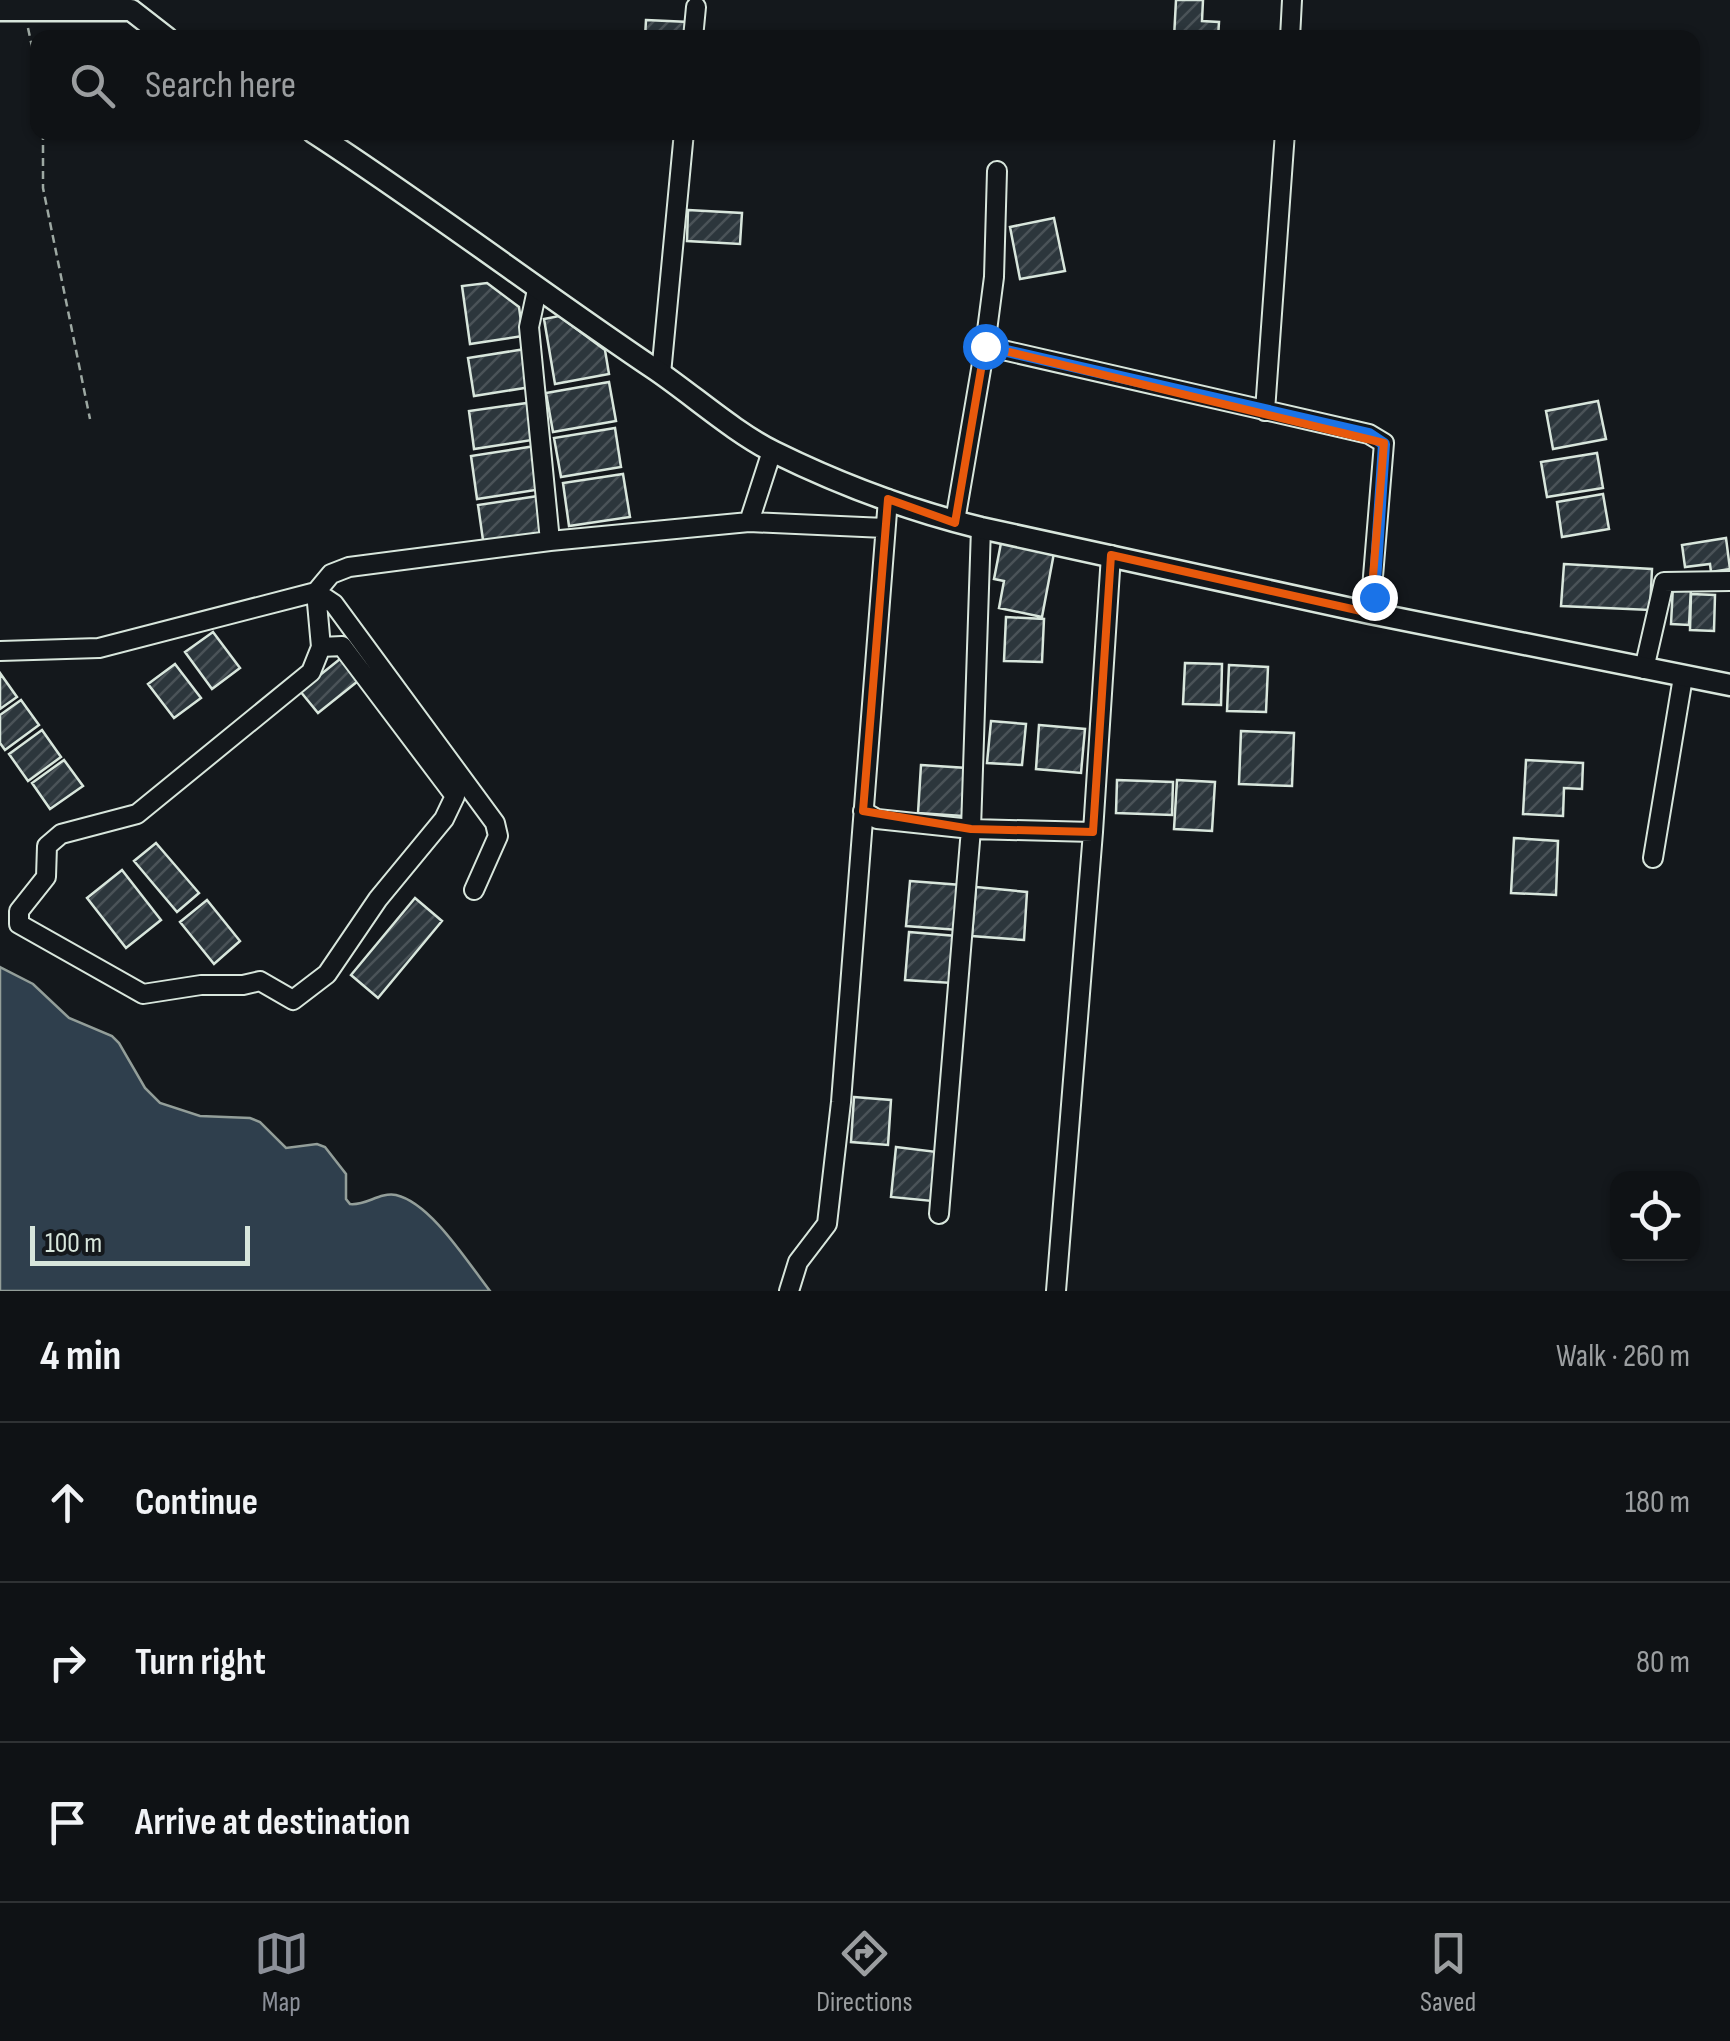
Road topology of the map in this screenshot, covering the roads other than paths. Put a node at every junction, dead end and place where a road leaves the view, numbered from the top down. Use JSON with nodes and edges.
{"nodes":[{"id":1,"x":1292,"y":0,"type":"edge"},
{"id":2,"x":134,"y":5,"type":"edge"},
{"id":3,"x":696,"y":7,"type":"dead end"},
{"id":4,"x":0,"y":10,"type":"edge"},
{"id":5,"x":159,"y":30,"type":"edge"},
{"id":6,"x":694,"y":30,"type":"edge"},
{"id":7,"x":1290,"y":30,"type":"edge"},
{"id":8,"x":325,"y":140,"type":"edge"},
{"id":9,"x":683,"y":140,"type":"edge"},
{"id":10,"x":1284,"y":140,"type":"edge"},
{"id":11,"x":997,"y":172,"type":"dead end"},
{"id":12,"x":537,"y":290,"type":"junction"},
{"id":13,"x":985,"y":346,"type":"junction"},
{"id":14,"x":661,"y":374,"type":"junction"},
{"id":15,"x":1265,"y":410,"type":"junction"},
{"id":16,"x":772,"y":451,"type":"junction"},
{"id":17,"x":888,"y":499,"type":"junction"},
{"id":18,"x":748,"y":522,"type":"junction"},
{"id":19,"x":955,"y":522,"type":"junction"},
{"id":20,"x":885,"y":528,"type":"junction"},
{"id":21,"x":981,"y":528,"type":"junction"},
{"id":22,"x":550,"y":542,"type":"junction"},
{"id":23,"x":1110,"y":555,"type":"junction"},
{"id":24,"x":1730,"y":580,"type":"edge"},
{"id":25,"x":316,"y":592,"type":"junction"},
{"id":26,"x":1370,"y":613,"type":"junction"},
{"id":27,"x":320,"y":647,"type":"junction"},
{"id":28,"x":0,"y":652,"type":"edge"},
{"id":29,"x":1644,"y":669,"type":"junction"},
{"id":30,"x":1683,"y":678,"type":"junction"},
{"id":31,"x":1730,"y":685,"type":"edge"},
{"id":32,"x":863,"y":811,"type":"junction"},
{"id":33,"x":971,"y":830,"type":"junction"},
{"id":34,"x":1093,"y":832,"type":"junction"},
{"id":35,"x":1653,"y":858,"type":"dead end"},
{"id":36,"x":474,"y":890,"type":"dead end"},
{"id":37,"x":939,"y":1214,"type":"dead end"},
{"id":38,"x":789,"y":1291,"type":"edge"},
{"id":39,"x":1056,"y":1291,"type":"edge"}],
"edges":[{"from":1,"to":7,"type":"street"},
{"from":2,"to":4,"type":"main road"},
{"from":2,"to":5,"type":"main road"},
{"from":3,"to":6,"type":"street"},
{"from":8,"to":12,"type":"main road"},
{"from":9,"to":14,"type":"street"},
{"from":10,"to":15,"type":"street"},
{"from":11,"to":13,"type":"street"},
{"from":12,"to":14,"type":"main road"},
{"from":12,"to":22,"type":"street"},
{"from":13,"to":15,"type":"street"},
{"from":13,"to":19,"type":"street"},
{"from":14,"to":16,"type":"main road"},
{"from":15,"to":26,"type":"street"},
{"from":16,"to":17,"type":"main road"},
{"from":16,"to":18,"type":"street"},
{"from":17,"to":19,"type":"main road"},
{"from":17,"to":20,"type":"street"},
{"from":18,"to":20,"type":"street"},
{"from":18,"to":22,"type":"street"},
{"from":19,"to":21,"type":"main road"},
{"from":20,"to":32,"type":"street"},
{"from":21,"to":23,"type":"main road"},
{"from":21,"to":33,"type":"street"},
{"from":22,"to":25,"type":"street"},
{"from":23,"to":26,"type":"main road"},
{"from":23,"to":34,"type":"street"},
{"from":24,"to":29,"type":"street"},
{"from":25,"to":27,"type":"street"},
{"from":25,"to":28,"type":"street"},
{"from":25,"to":36,"type":"street"},
{"from":26,"to":29,"type":"main road"},
{"from":27,"to":27,"type":"street"},
{"from":29,"to":30,"type":"main road"},
{"from":30,"to":31,"type":"main road"},
{"from":30,"to":35,"type":"street"},
{"from":32,"to":33,"type":"street"},
{"from":32,"to":38,"type":"street"},
{"from":33,"to":34,"type":"street"},
{"from":33,"to":37,"type":"street"},
{"from":34,"to":39,"type":"street"}]}
